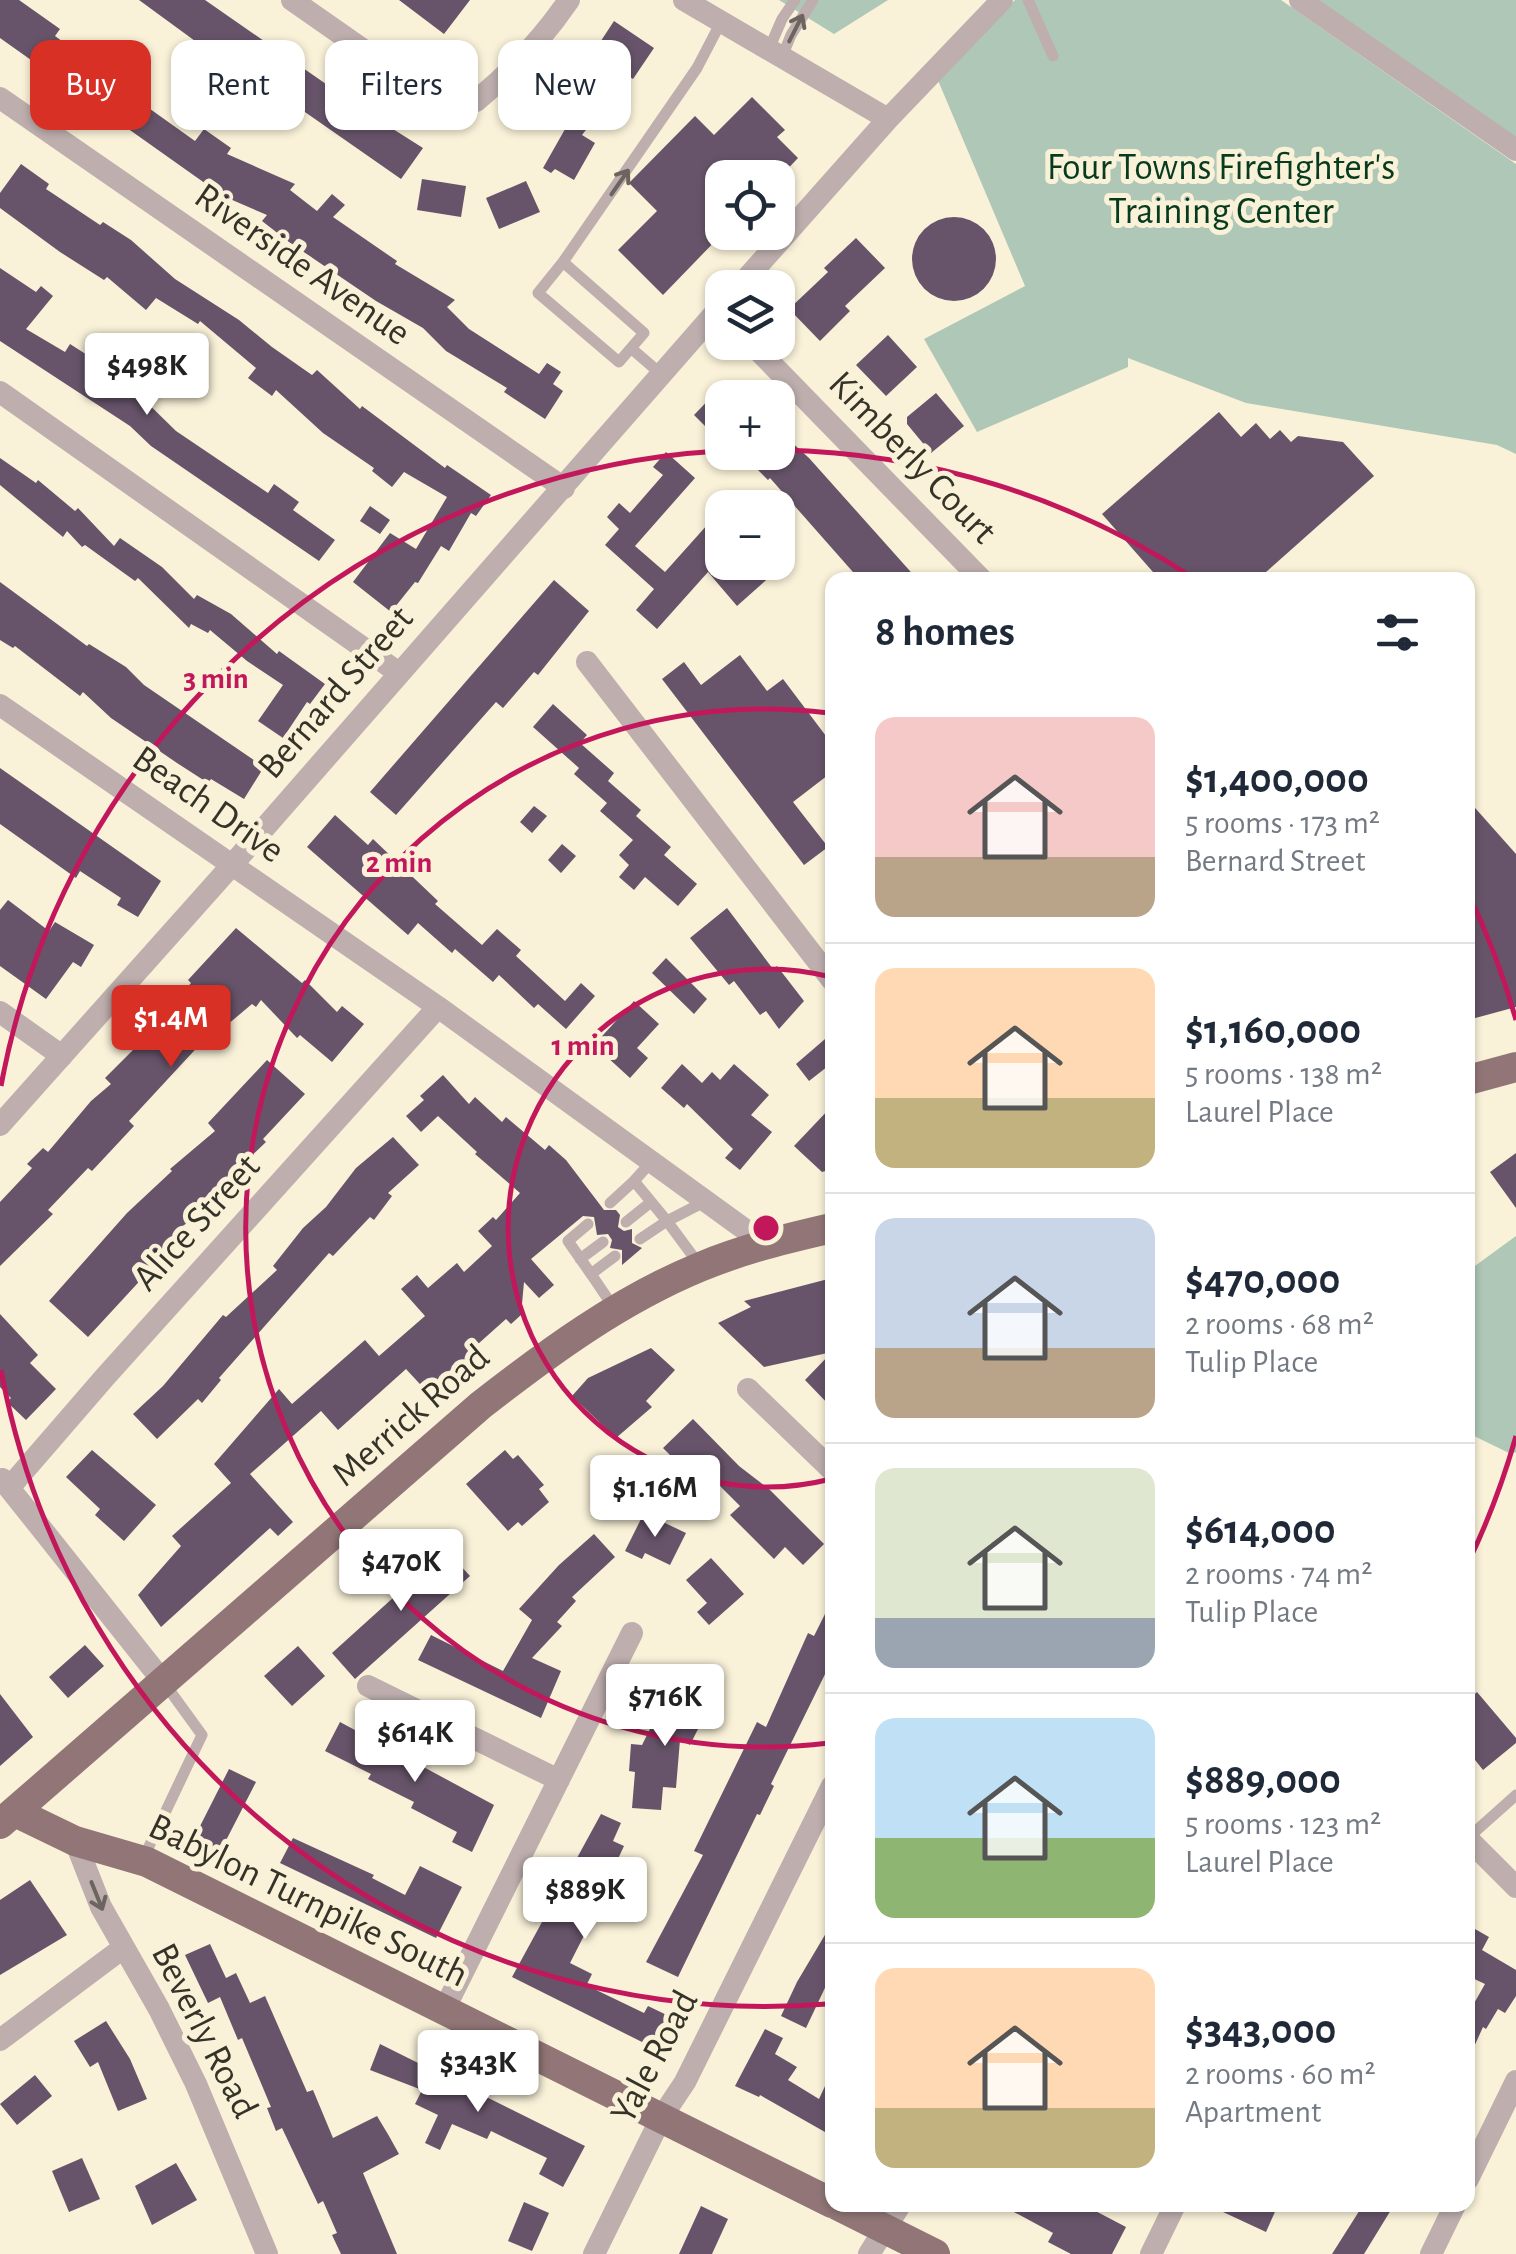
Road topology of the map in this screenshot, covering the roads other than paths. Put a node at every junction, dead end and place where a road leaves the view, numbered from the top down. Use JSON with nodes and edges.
{"nodes":[{"id":1,"x":292,"y":0,"type":"edge"},
{"id":2,"x":569,"y":0,"type":"edge"},
{"id":3,"x":684,"y":0,"type":"edge"},
{"id":4,"x":795,"y":0,"type":"edge"},
{"id":5,"x":813,"y":0,"type":"edge"},
{"id":6,"x":1002,"y":0,"type":"edge"},
{"id":7,"x":1028,"y":0,"type":"edge"},
{"id":8,"x":1300,"y":0,"type":"edge"},
{"id":9,"x":721,"y":22,"type":"junction"},
{"id":10,"x":776,"y":54,"type":"junction"},
{"id":11,"x":1053,"y":56,"type":"dead end"},
{"id":12,"x":0,"y":98,"type":"edge"},
{"id":13,"x":888,"y":119,"type":"junction"},
{"id":14,"x":1516,"y":150,"type":"edge"},
{"id":15,"x":563,"y":262,"type":"junction"},
{"id":16,"x":754,"y":270,"type":"edge"},
{"id":17,"x":705,"y":326,"type":"edge"},
{"id":18,"x":632,"y":349,"type":"junction"},
{"id":19,"x":768,"y":360,"type":"edge"},
{"id":20,"x":661,"y":374,"type":"junction"},
{"id":21,"x":0,"y":392,"type":"edge"},
{"id":22,"x":564,"y":488,"type":"junction"},
{"id":23,"x":974,"y":572,"type":"edge"},
{"id":24,"x":588,"y":662,"type":"dead end"},
{"id":25,"x":398,"y":673,"type":"junction"},
{"id":26,"x":0,"y":705,"type":"edge"},
{"id":27,"x":232,"y":865,"type":"junction"},
{"id":28,"x":825,"y":971,"type":"edge"},
{"id":29,"x":438,"y":1007,"type":"junction"},
{"id":30,"x":0,"y":1012,"type":"edge"},
{"id":31,"x":62,"y":1056,"type":"junction"},
{"id":32,"x":1516,"y":1067,"type":"edge"},
{"id":33,"x":1475,"y":1078,"type":"edge"},
{"id":34,"x":0,"y":1125,"type":"edge"},
{"id":35,"x":652,"y":1161,"type":"junction"},
{"id":36,"x":634,"y":1181,"type":"junction"},
{"id":37,"x":706,"y":1201,"type":"junction"},
{"id":38,"x":651,"y":1202,"type":"junction"},
{"id":39,"x":610,"y":1203,"type":"dead end"},
{"id":40,"x":626,"y":1222,"type":"dead end"},
{"id":41,"x":668,"y":1222,"type":"junction"},
{"id":42,"x":588,"y":1224,"type":"dead end"},
{"id":43,"x":825,"y":1230,"type":"edge"},
{"id":44,"x":640,"y":1238,"type":"dead end"},
{"id":45,"x":603,"y":1242,"type":"dead end"},
{"id":46,"x":765,"y":1244,"type":"junction"},
{"id":47,"x":615,"y":1256,"type":"dead end"},
{"id":48,"x":580,"y":1259,"type":"junction"},
{"id":49,"x":701,"y":1266,"type":"junction"},
{"id":50,"x":591,"y":1274,"type":"junction"},
{"id":51,"x":616,"y":1311,"type":"junction"},
{"id":52,"x":748,"y":1389,"type":"dead end"},
{"id":53,"x":825,"y":1463,"type":"edge"},
{"id":54,"x":5,"y":1482,"type":"edge"},
{"id":55,"x":632,"y":1633,"type":"dead end"},
{"id":56,"x":165,"y":1684,"type":"junction"},
{"id":57,"x":368,"y":1686,"type":"dead end"},
{"id":58,"x":559,"y":1780,"type":"junction"},
{"id":59,"x":1516,"y":1795,"type":"edge"},
{"id":60,"x":825,"y":1800,"type":"edge"},
{"id":61,"x":5,"y":1814,"type":"edge"},
{"id":62,"x":1475,"y":1832,"type":"edge"},
{"id":63,"x":75,"y":1841,"type":"junction"},
{"id":64,"x":1475,"y":1845,"type":"edge"},
{"id":65,"x":142,"y":1860,"type":"junction"},
{"id":66,"x":1516,"y":1887,"type":"edge"},
{"id":67,"x":123,"y":1948,"type":"junction"},
{"id":68,"x":444,"y":2010,"type":"junction"},
{"id":69,"x":0,"y":2040,"type":"edge"},
{"id":70,"x":1516,"y":2080,"type":"edge"},
{"id":71,"x":661,"y":2118,"type":"junction"},
{"id":72,"x":1475,"y":2165,"type":"edge"},
{"id":73,"x":825,"y":2199,"type":"edge"},
{"id":74,"x":851,"y":2212,"type":"edge"},
{"id":75,"x":1171,"y":2212,"type":"edge"},
{"id":76,"x":1452,"y":2212,"type":"edge"},
{"id":77,"x":884,"y":2229,"type":"edge"},
{"id":78,"x":267,"y":2254,"type":"edge"},
{"id":79,"x":594,"y":2254,"type":"edge"},
{"id":80,"x":936,"y":2254,"type":"edge"},
{"id":81,"x":1150,"y":2254,"type":"edge"},
{"id":82,"x":1431,"y":2254,"type":"edge"}],
"edges":[{"from":1,"to":2,"type":"street"},
{"from":3,"to":9,"type":"street"},
{"from":4,"to":10,"type":"lane"},
{"from":10,"to":5,"type":"lane","one_way":true},
{"from":6,"to":13,"type":"street"},
{"from":7,"to":11,"type":"lane"},
{"from":8,"to":14,"type":"street"},
{"from":9,"to":10,"type":"street"},
{"from":15,"to":9,"type":"lane","one_way":true},
{"from":10,"to":13,"type":"street"},
{"from":12,"to":22,"type":"street","name":"Riverside Avenue"},
{"from":13,"to":16,"type":"street"},
{"from":15,"to":18,"type":"lane"},
{"from":15,"to":18,"type":"lane"},
{"from":17,"to":20,"type":"street","name":"Bernard Street"},
{"from":18,"to":20,"type":"lane"},
{"from":19,"to":23,"type":"street","name":"Kimberly Court"},
{"from":20,"to":22,"type":"street","name":"Bernard Street"},
{"from":21,"to":25,"type":"street"},
{"from":22,"to":25,"type":"street","name":"Bernard Street"},
{"from":24,"to":28,"type":"street"},
{"from":25,"to":27,"type":"street","name":"Bernard Street"},
{"from":26,"to":27,"type":"street","name":"Beach Drive"},
{"from":27,"to":29,"type":"street","name":"Beach Drive"},
{"from":27,"to":31,"type":"street","name":"Bernard Street"},
{"from":29,"to":35,"type":"street","name":"Beach Drive"},
{"from":29,"to":54,"type":"street","name":"Alice Street"},
{"from":30,"to":31,"type":"street"},
{"from":31,"to":34,"type":"street","name":"Bernard Street"},
{"from":32,"to":33,"type":"main road"},
{"from":35,"to":36,"type":"lane"},
{"from":35,"to":37,"type":"street","name":"Beach Drive"},
{"from":36,"to":38,"type":"lane"},
{"from":36,"to":39,"type":"lane"},
{"from":37,"to":41,"type":"lane"},
{"from":37,"to":46,"type":"street","name":"Beach Drive"},
{"from":38,"to":40,"type":"lane"},
{"from":38,"to":41,"type":"lane"},
{"from":41,"to":44,"type":"lane"},
{"from":41,"to":49,"type":"lane"},
{"from":42,"to":48,"type":"lane"},
{"from":43,"to":46,"type":"main road","name":"Merrick Road"},
{"from":45,"to":48,"type":"lane"},
{"from":46,"to":49,"type":"main road","name":"Merrick Road"},
{"from":47,"to":50,"type":"lane"},
{"from":48,"to":50,"type":"lane"},
{"from":49,"to":51,"type":"main road","name":"Merrick Road"},
{"from":50,"to":51,"type":"lane"},
{"from":51,"to":56,"type":"main road","name":"Merrick Road"},
{"from":52,"to":53,"type":"street"},
{"from":54,"to":56,"type":"street"},
{"from":55,"to":58,"type":"street"},
{"from":56,"to":61,"type":"main road","name":"Merrick Road"},
{"from":56,"to":65,"type":"lane"},
{"from":57,"to":58,"type":"street"},
{"from":58,"to":68,"type":"street"},
{"from":59,"to":62,"type":"lane"},
{"from":60,"to":71,"type":"street","name":"Yale Road"},
{"from":61,"to":63,"type":"main road","name":"Babylon Turnpike South"},
{"from":63,"to":65,"type":"main road","name":"Babylon Turnpike South"},
{"from":63,"to":67,"type":"street","name":"Beverly Road","one_way":true},
{"from":64,"to":66,"type":"street"},
{"from":65,"to":68,"type":"main road","name":"Babylon Turnpike South"},
{"from":67,"to":69,"type":"street"},
{"from":67,"to":78,"type":"street","name":"Beverly Road"},
{"from":68,"to":71,"type":"main road","name":"Babylon Turnpike South"},
{"from":70,"to":72,"type":"street"},
{"from":71,"to":73,"type":"main road","name":"Babylon Turnpike South"},
{"from":71,"to":79,"type":"street","name":"Yale Road"},
{"from":74,"to":77,"type":"main road","name":"Babylon Turnpike South"},
{"from":75,"to":81,"type":"street"},
{"from":76,"to":82,"type":"street"},
{"from":77,"to":80,"type":"main road","name":"Babylon Turnpike South"}]}
